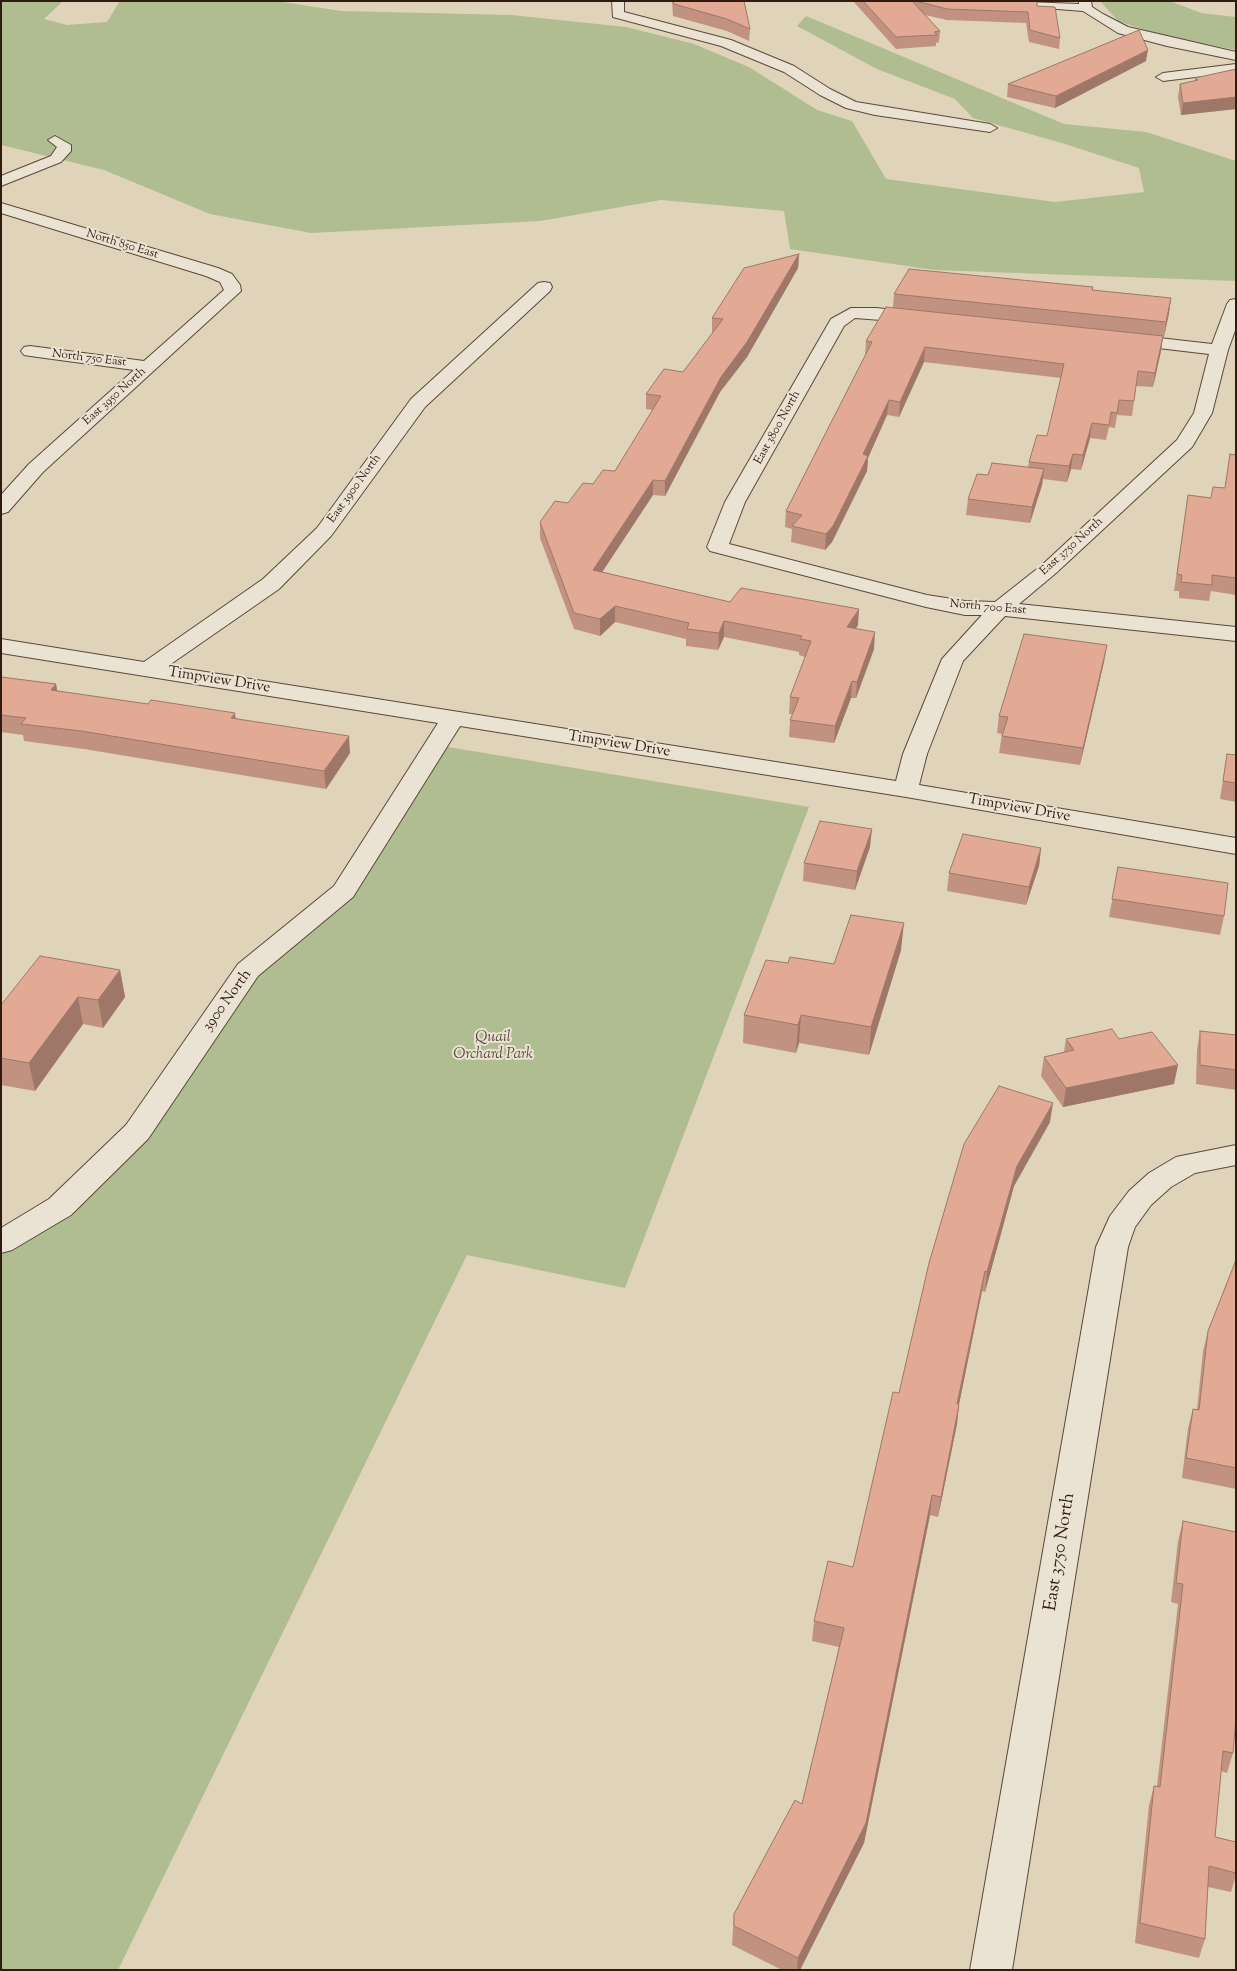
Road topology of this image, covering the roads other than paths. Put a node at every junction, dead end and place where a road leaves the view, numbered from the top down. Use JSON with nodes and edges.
{"nodes":[{"id":1,"x":618,"y":1,"type":"edge"},
{"id":2,"x":1006,"y":1,"type":"edge"},
{"id":3,"x":1086,"y":5,"type":"edge"},
{"id":4,"x":1236,"y":56,"type":"edge"},
{"id":5,"x":1236,"y":68,"type":"edge"},
{"id":6,"x":1164,"y":77,"type":"dead end"},
{"id":7,"x":990,"y":128,"type":"dead end"},
{"id":8,"x":55,"y":140,"type":"dead end"},
{"id":9,"x":1,"y":181,"type":"edge"},
{"id":10,"x":1,"y":208,"type":"edge"},
{"id":11,"x":544,"y":287,"type":"dead end"},
{"id":12,"x":233,"y":291,"type":"joint"},
{"id":13,"x":1236,"y":304,"type":"edge"},
{"id":14,"x":934,"y":319,"type":"edge"},
{"id":15,"x":1111,"y":338,"type":"edge"},
{"id":16,"x":1219,"y":350,"type":"junction"},
{"id":17,"x":30,"y":351,"type":"dead end"},
{"id":18,"x":149,"y":366,"type":"junction"},
{"id":19,"x":1,"y":508,"type":"edge"},
{"id":20,"x":717,"y":547,"type":"joint"},
{"id":21,"x":1000,"y":608,"type":"junction"},
{"id":22,"x":1236,"y":634,"type":"edge"},
{"id":23,"x":1,"y":646,"type":"edge"},
{"id":24,"x":147,"y":670,"type":"junction"},
{"id":25,"x":453,"y":718,"type":"junction"},
{"id":26,"x":906,"y":790,"type":"junction"},
{"id":27,"x":1236,"y":846,"type":"edge"},
{"id":28,"x":1236,"y":1155,"type":"edge"},
{"id":29,"x":1,"y":1242,"type":"edge"},
{"id":30,"x":992,"y":1970,"type":"edge"}],
"edges":[{"from":1,"to":7,"type":"street"},
{"from":2,"to":3,"type":"street"},
{"from":3,"to":4,"type":"street"},
{"from":5,"to":6,"type":"street"},
{"from":8,"to":9,"type":"street"},
{"from":10,"to":12,"type":"street","name":"North 850 East"},
{"from":11,"to":24,"type":"street","name":"East 3900 North"},
{"from":12,"to":18,"type":"street","name":"East 3950 North"},
{"from":13,"to":16,"type":"street","name":"East 3750 North"},
{"from":14,"to":20,"type":"street","name":"East 3800 North"},
{"from":15,"to":16,"type":"street"},
{"from":16,"to":21,"type":"street","name":"East 3750 North"},
{"from":17,"to":18,"type":"street","name":"North 750 East"},
{"from":18,"to":19,"type":"street","name":"East 3950 North"},
{"from":20,"to":21,"type":"street","name":"North 700 East"},
{"from":21,"to":22,"type":"street","name":"North 700 East"},
{"from":21,"to":26,"type":"street","name":"East 3750 North"},
{"from":23,"to":24,"type":"street","name":"Timpview Drive"},
{"from":24,"to":25,"type":"street","name":"Timpview Drive"},
{"from":25,"to":26,"type":"street","name":"Timpview Drive"},
{"from":25,"to":29,"type":"street","name":"3900 North"},
{"from":26,"to":27,"type":"street","name":"Timpview Drive"},
{"from":28,"to":30,"type":"street","name":"East 3750 North"}]}
